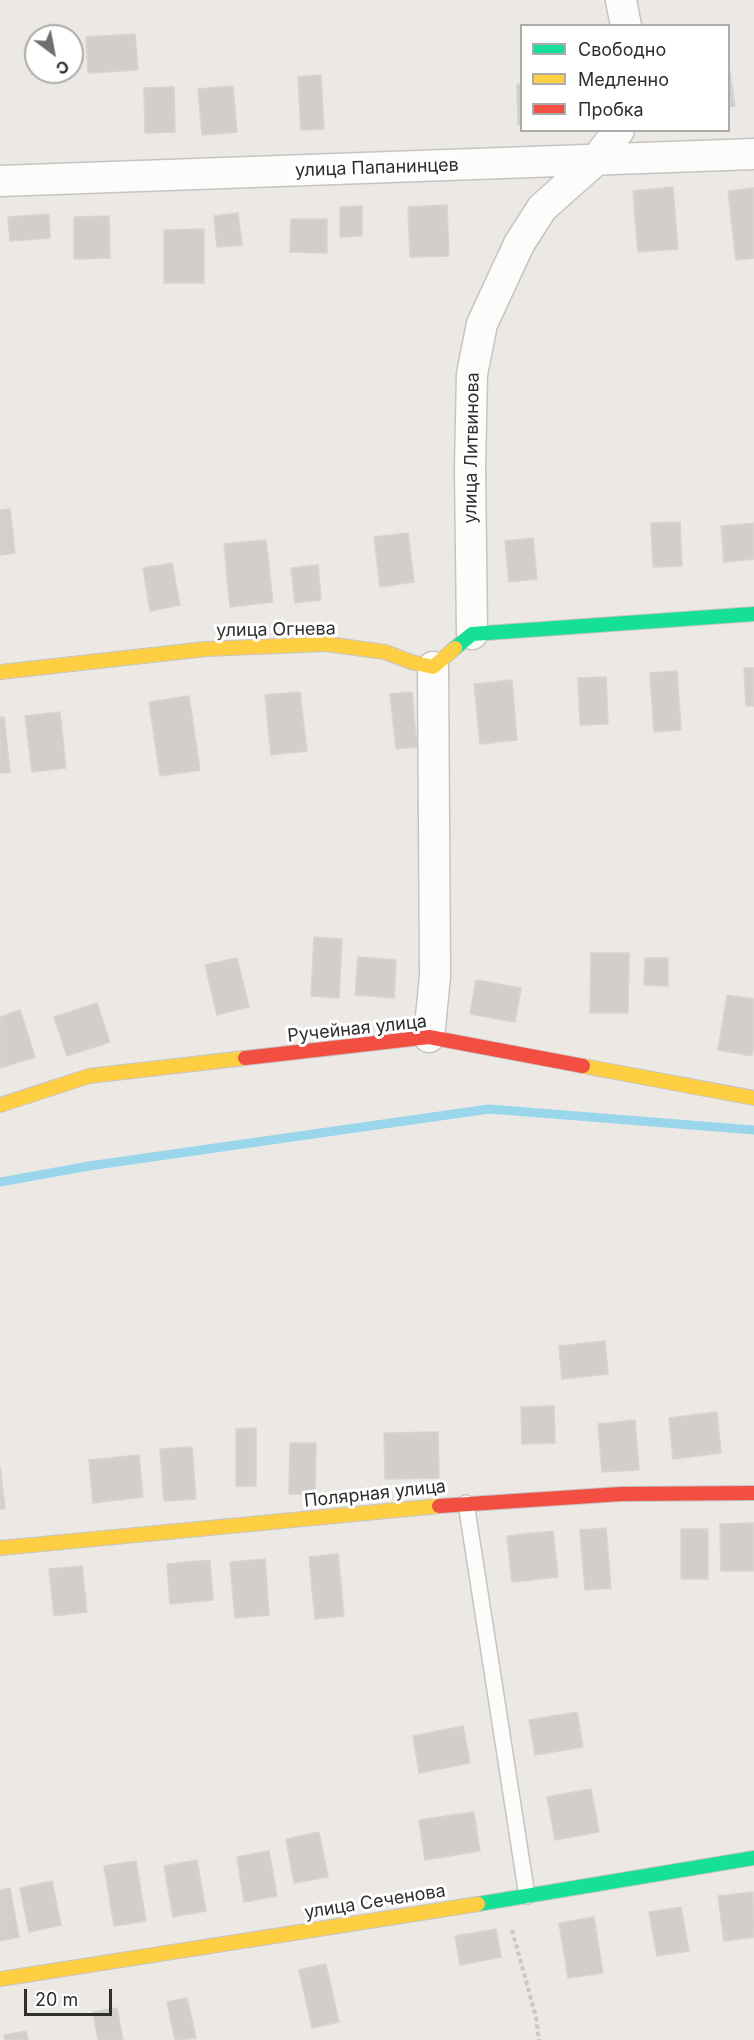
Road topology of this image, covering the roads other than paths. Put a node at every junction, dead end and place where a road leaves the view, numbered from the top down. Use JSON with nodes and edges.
{"nodes":[{"id":1,"x":621,"y":0,"type":"edge"},
{"id":2,"x":626,"y":24,"type":"edge"},
{"id":3,"x":617,"y":132,"type":"edge"},
{"id":4,"x":754,"y":154,"type":"edge"},
{"id":5,"x":596,"y":160,"type":"junction"},
{"id":6,"x":0,"y":181,"type":"edge"},
{"id":7,"x":754,"y":614,"type":"edge"},
{"id":8,"x":472,"y":634,"type":"junction"},
{"id":9,"x":433,"y":667,"type":"junction"},
{"id":10,"x":0,"y":672,"type":"edge"},
{"id":11,"x":429,"y":1037,"type":"junction"},
{"id":12,"x":754,"y":1098,"type":"edge"},
{"id":13,"x":0,"y":1105,"type":"edge"},
{"id":14,"x":754,"y":1493,"type":"edge"},
{"id":15,"x":466,"y":1503,"type":"junction"},
{"id":16,"x":0,"y":1548,"type":"edge"},
{"id":17,"x":754,"y":1858,"type":"edge"},
{"id":18,"x":527,"y":1896,"type":"junction"},
{"id":19,"x":0,"y":1979,"type":"edge"}],
"edges":[{"from":1,"to":2,"type":"street"},
{"from":3,"to":5,"type":"street","name":"улица Литвинова"},
{"from":4,"to":5,"type":"street","name":"улица Папанинцев"},
{"from":5,"to":6,"type":"street","name":"улица Папанинцев"},
{"from":5,"to":8,"type":"street","name":"улица Литвинова"},
{"from":7,"to":8,"type":"street"},
{"from":8,"to":9,"type":"street"},
{"from":9,"to":10,"type":"street","name":"улица Огнева"},
{"from":9,"to":11,"type":"street"},
{"from":11,"to":12,"type":"street","name":"Ручейная улица"},
{"from":11,"to":13,"type":"street","name":"Ручейная улица"},
{"from":14,"to":15,"type":"street","name":"Полярная улица"},
{"from":15,"to":16,"type":"street","name":"Полярная улица"},
{"from":15,"to":18,"type":"lane"},
{"from":17,"to":18,"type":"street","name":"улица Сеченова"},
{"from":18,"to":19,"type":"street","name":"улица Сеченова"}]}
